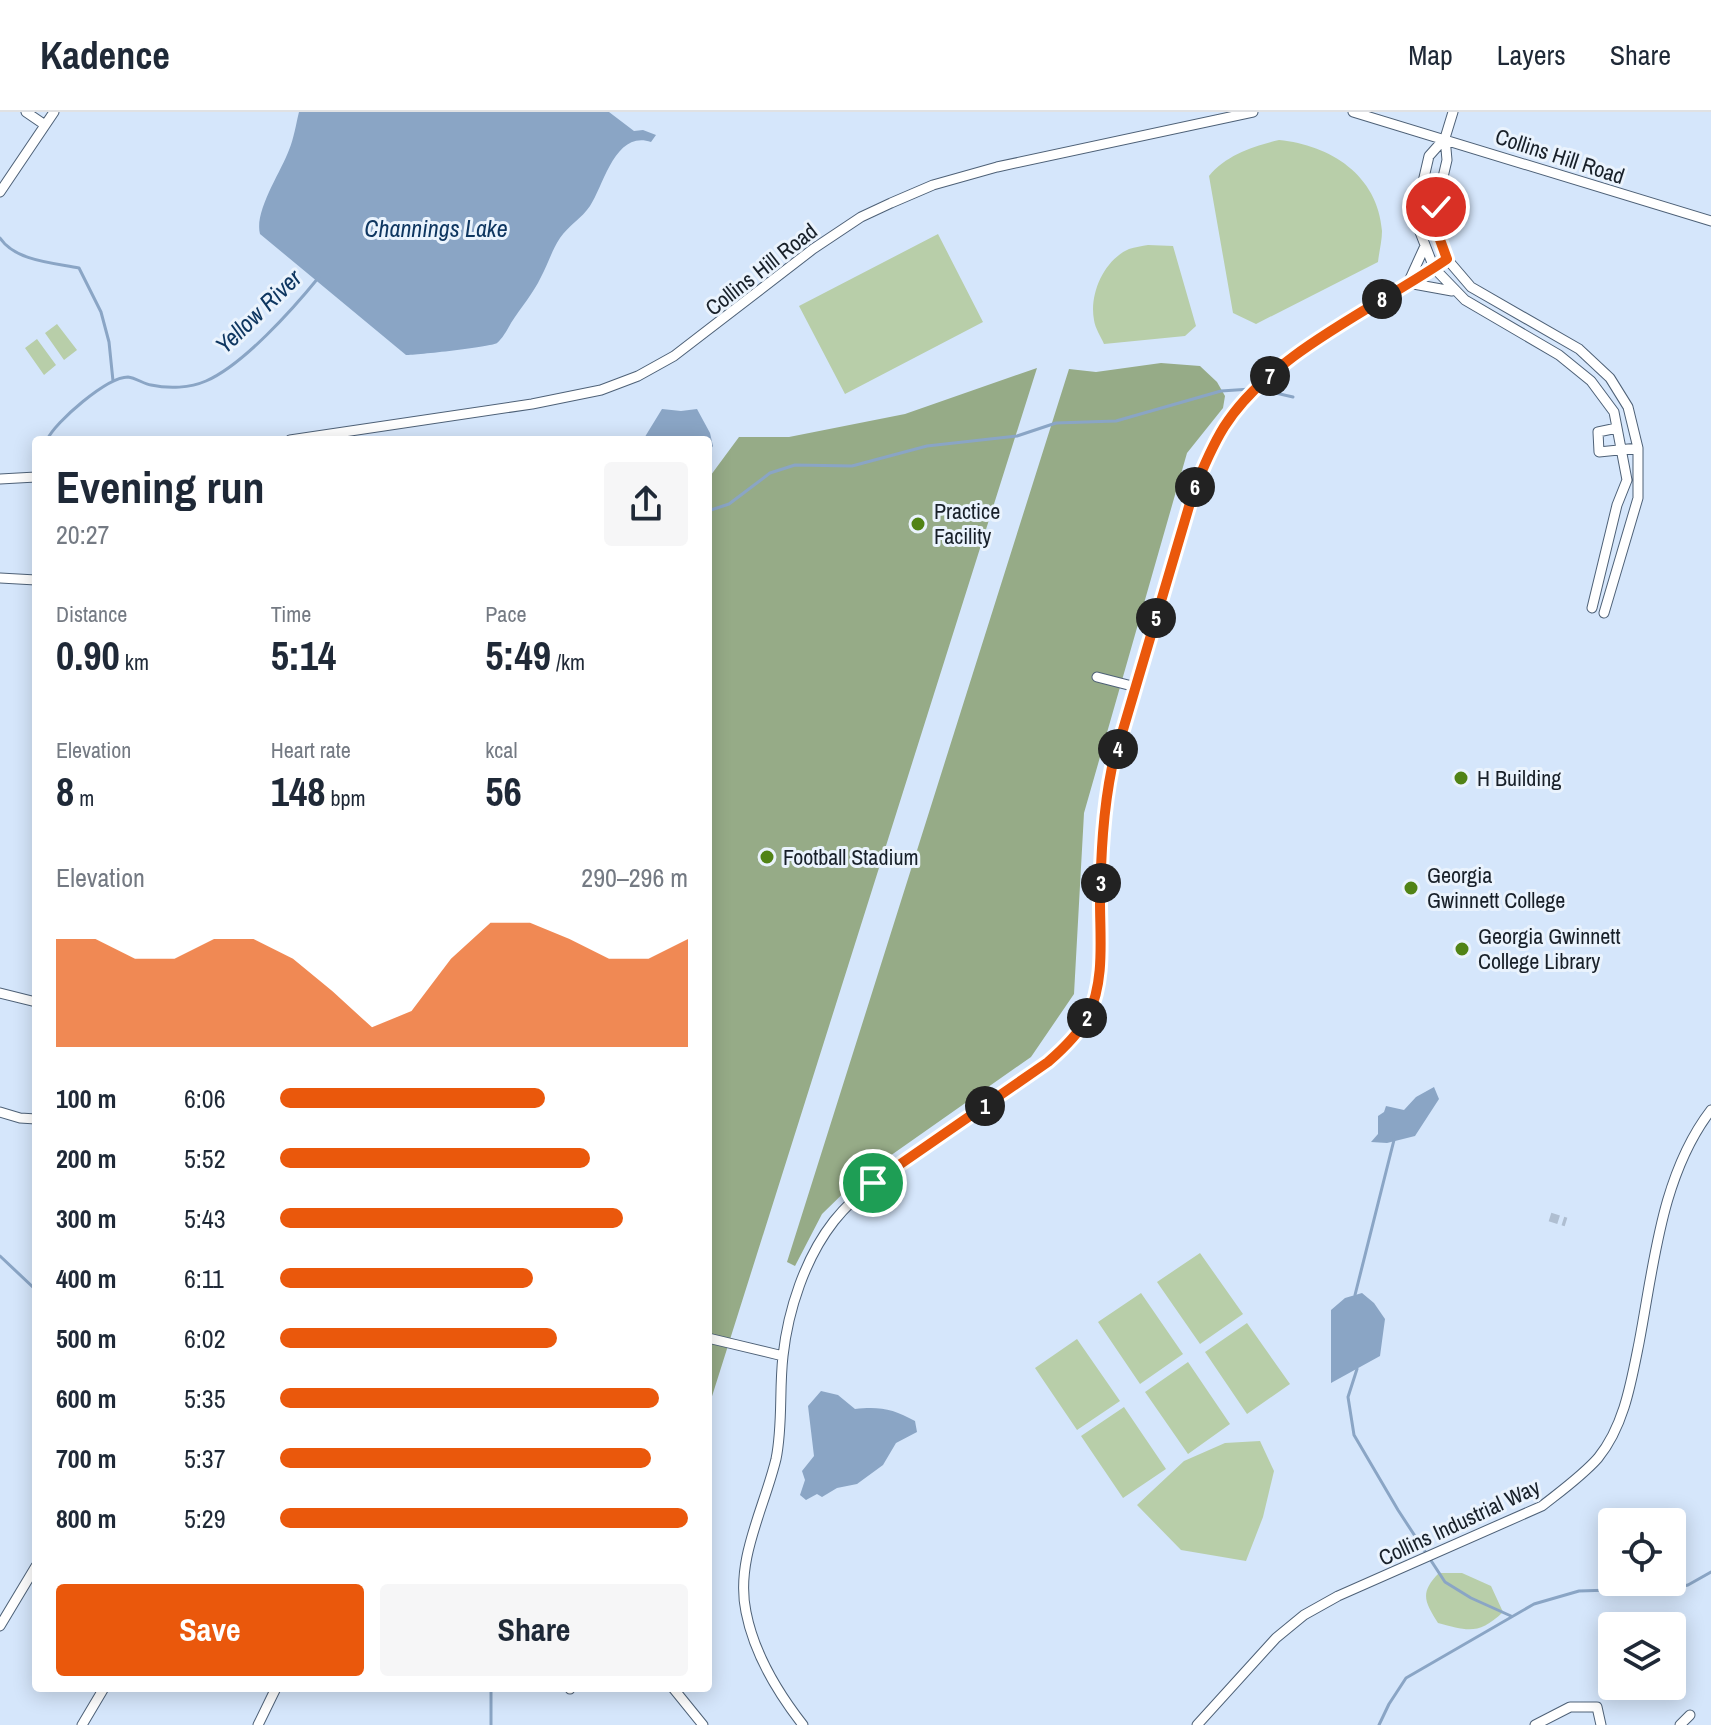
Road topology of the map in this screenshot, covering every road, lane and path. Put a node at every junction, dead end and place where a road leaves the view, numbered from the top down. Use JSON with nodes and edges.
{"nodes":[{"id":1,"x":26,"y":112,"type":"edge"},
{"id":2,"x":54,"y":112,"type":"edge"},
{"id":3,"x":1253,"y":112,"type":"edge"},
{"id":4,"x":1353,"y":112,"type":"edge"},
{"id":5,"x":1453,"y":112,"type":"edge"},
{"id":6,"x":45,"y":125,"type":"junction"},
{"id":7,"x":1445,"y":138,"type":"junction"},
{"id":8,"x":0,"y":192,"type":"edge"},
{"id":9,"x":1711,"y":221,"type":"edge"},
{"id":10,"x":1424,"y":248,"type":"junction"},
{"id":11,"x":1447,"y":259,"type":"junction"},
{"id":12,"x":1434,"y":268,"type":"junction"},
{"id":13,"x":1408,"y":283,"type":"junction"},
{"id":14,"x":1456,"y":292,"type":"junction"},
{"id":15,"x":1617,"y":428,"type":"junction"},
{"id":16,"x":317,"y":436,"type":"edge"},
{"id":17,"x":1638,"y":448,"type":"junction"},
{"id":18,"x":1622,"y":450,"type":"junction"},
{"id":19,"x":32,"y":477,"type":"edge"},
{"id":20,"x":0,"y":479,"type":"edge"},
{"id":21,"x":0,"y":578,"type":"edge"},
{"id":22,"x":32,"y":580,"type":"edge"},
{"id":23,"x":1592,"y":608,"type":"dead end"},
{"id":24,"x":1604,"y":613,"type":"dead end"},
{"id":25,"x":1097,"y":677,"type":"dead end"},
{"id":26,"x":1136,"y":687,"type":"junction"},
{"id":27,"x":0,"y":993,"type":"edge"},
{"id":28,"x":32,"y":1001,"type":"edge"},
{"id":29,"x":1711,"y":1110,"type":"edge"},
{"id":30,"x":0,"y":1112,"type":"edge"},
{"id":31,"x":32,"y":1119,"type":"edge"},
{"id":32,"x":712,"y":1339,"type":"edge"},
{"id":33,"x":783,"y":1356,"type":"junction"},
{"id":34,"x":32,"y":1573,"type":"edge"},
{"id":35,"x":0,"y":1626,"type":"edge"},
{"id":36,"x":102,"y":1692,"type":"edge"},
{"id":37,"x":274,"y":1692,"type":"edge"},
{"id":38,"x":676,"y":1692,"type":"edge"},
{"id":39,"x":1690,"y":1715,"type":"dead end"},
{"id":40,"x":82,"y":1725,"type":"edge"},
{"id":41,"x":258,"y":1725,"type":"edge"},
{"id":42,"x":703,"y":1725,"type":"edge"},
{"id":43,"x":803,"y":1725,"type":"edge"},
{"id":44,"x":1197,"y":1725,"type":"edge"},
{"id":45,"x":1535,"y":1725,"type":"edge"},
{"id":46,"x":1601,"y":1725,"type":"edge"},
{"id":47,"x":1680,"y":1725,"type":"edge"}],
"edges":[{"from":1,"to":6,"type":"street"},
{"from":2,"to":6,"type":"street"},
{"from":3,"to":16,"type":"street","name":"Collins Hill Road"},
{"from":4,"to":7,"type":"street","name":"Collins Hill Road"},
{"from":5,"to":7,"type":"street"},
{"from":6,"to":8,"type":"street"},
{"from":7,"to":9,"type":"street","name":"Collins Hill Road"},
{"from":7,"to":10,"type":"street"},
{"from":7,"to":11,"type":"street"},
{"from":10,"to":12,"type":"street"},
{"from":10,"to":13,"type":"street"},
{"from":11,"to":12,"type":"street"},
{"from":11,"to":17,"type":"street"},
{"from":12,"to":13,"type":"street"},
{"from":12,"to":14,"type":"street"},
{"from":13,"to":14,"type":"street"},
{"from":13,"to":26,"type":"street"},
{"from":14,"to":15,"type":"street"},
{"from":15,"to":18,"type":"street"},
{"from":15,"to":18,"type":"street"},
{"from":17,"to":18,"type":"street"},
{"from":17,"to":24,"type":"street"},
{"from":18,"to":23,"type":"street"},
{"from":19,"to":20,"type":"street"},
{"from":21,"to":22,"type":"street"},
{"from":25,"to":26,"type":"street"},
{"from":26,"to":33,"type":"street"},
{"from":27,"to":28,"type":"street"},
{"from":29,"to":44,"type":"street","name":"Collins Industrial Way"},
{"from":30,"to":31,"type":"street"},
{"from":32,"to":33,"type":"street"},
{"from":33,"to":43,"type":"street"},
{"from":34,"to":35,"type":"street"},
{"from":36,"to":40,"type":"street"},
{"from":37,"to":41,"type":"street"},
{"from":38,"to":42,"type":"street"},
{"from":39,"to":47,"type":"street"},
{"from":45,"to":46,"type":"street"}]}
